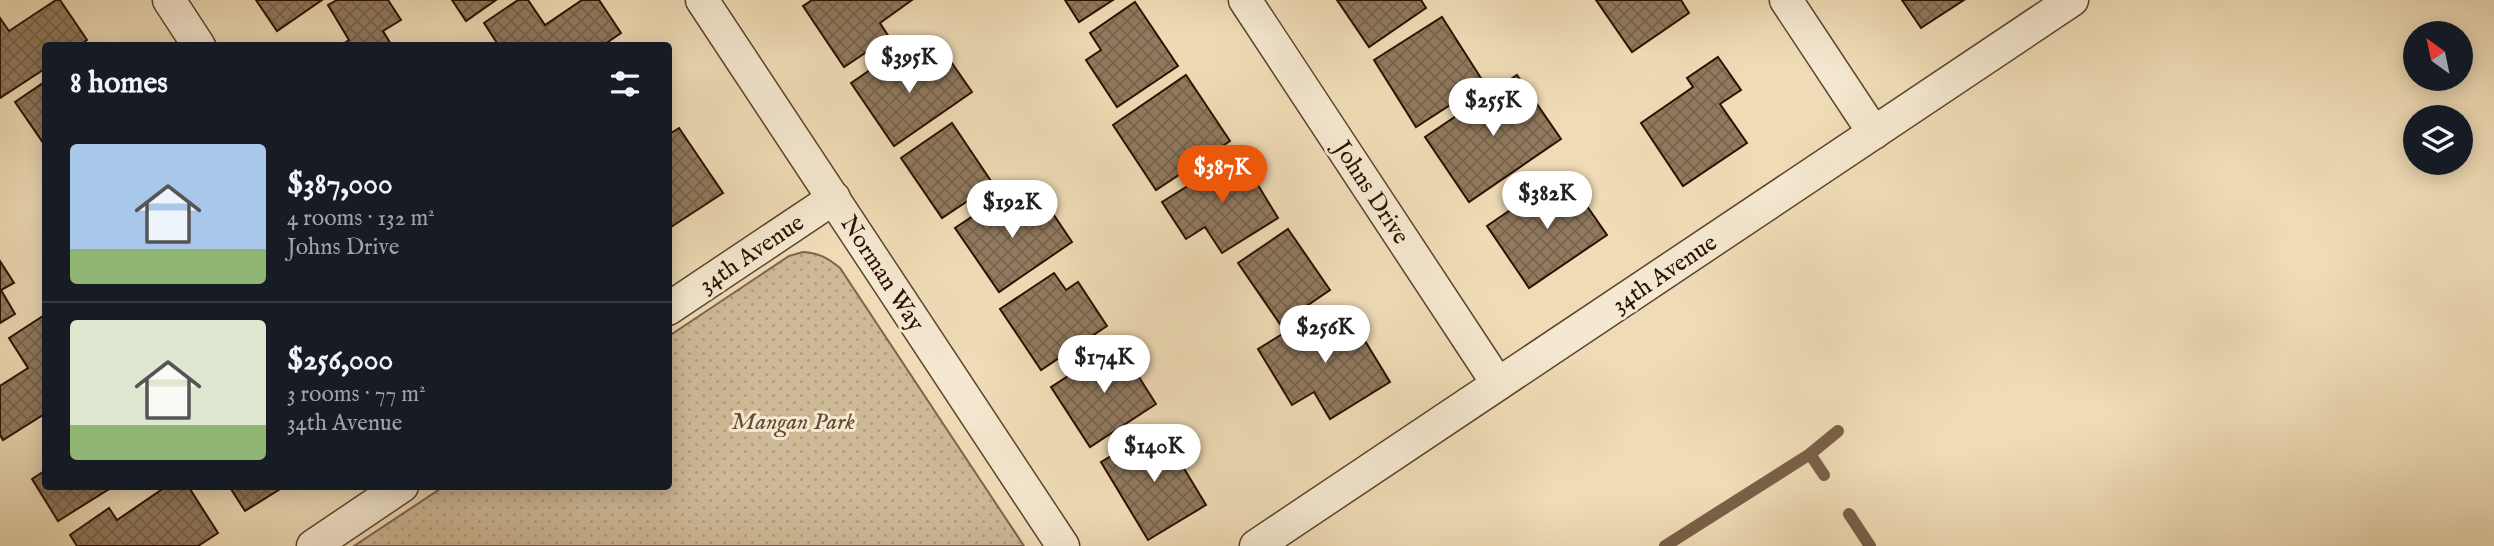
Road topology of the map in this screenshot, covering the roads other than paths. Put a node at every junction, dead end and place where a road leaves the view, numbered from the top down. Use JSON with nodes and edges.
{"nodes":[{"id":1,"x":169,"y":0,"type":"edge"},
{"id":2,"x":702,"y":0,"type":"edge"},
{"id":3,"x":1245,"y":0,"type":"edge"},
{"id":4,"x":1786,"y":0,"type":"edge"},
{"id":5,"x":2072,"y":0,"type":"edge"},
{"id":6,"x":196,"y":42,"type":"edge"},
{"id":7,"x":1874,"y":133,"type":"junction"},
{"id":8,"x":834,"y":198,"type":"junction"},
{"id":9,"x":672,"y":306,"type":"edge"},
{"id":10,"x":1499,"y":384,"type":"junction"},
{"id":11,"x":396,"y":490,"type":"edge"},
{"id":12,"x":313,"y":546,"type":"edge"},
{"id":13,"x":1063,"y":546,"type":"edge"},
{"id":14,"x":1256,"y":546,"type":"edge"}],
"edges":[{"from":1,"to":6,"type":"street"},
{"from":2,"to":8,"type":"street","name":"Norman Way"},
{"from":3,"to":10,"type":"street","name":"Johns Drive"},
{"from":4,"to":7,"type":"street"},
{"from":5,"to":7,"type":"street","name":"34th Avenue"},
{"from":7,"to":10,"type":"street","name":"34th Avenue"},
{"from":8,"to":9,"type":"street","name":"34th Avenue"},
{"from":8,"to":13,"type":"street","name":"Norman Way"},
{"from":10,"to":14,"type":"street","name":"34th Avenue"},
{"from":11,"to":12,"type":"street"}]}
